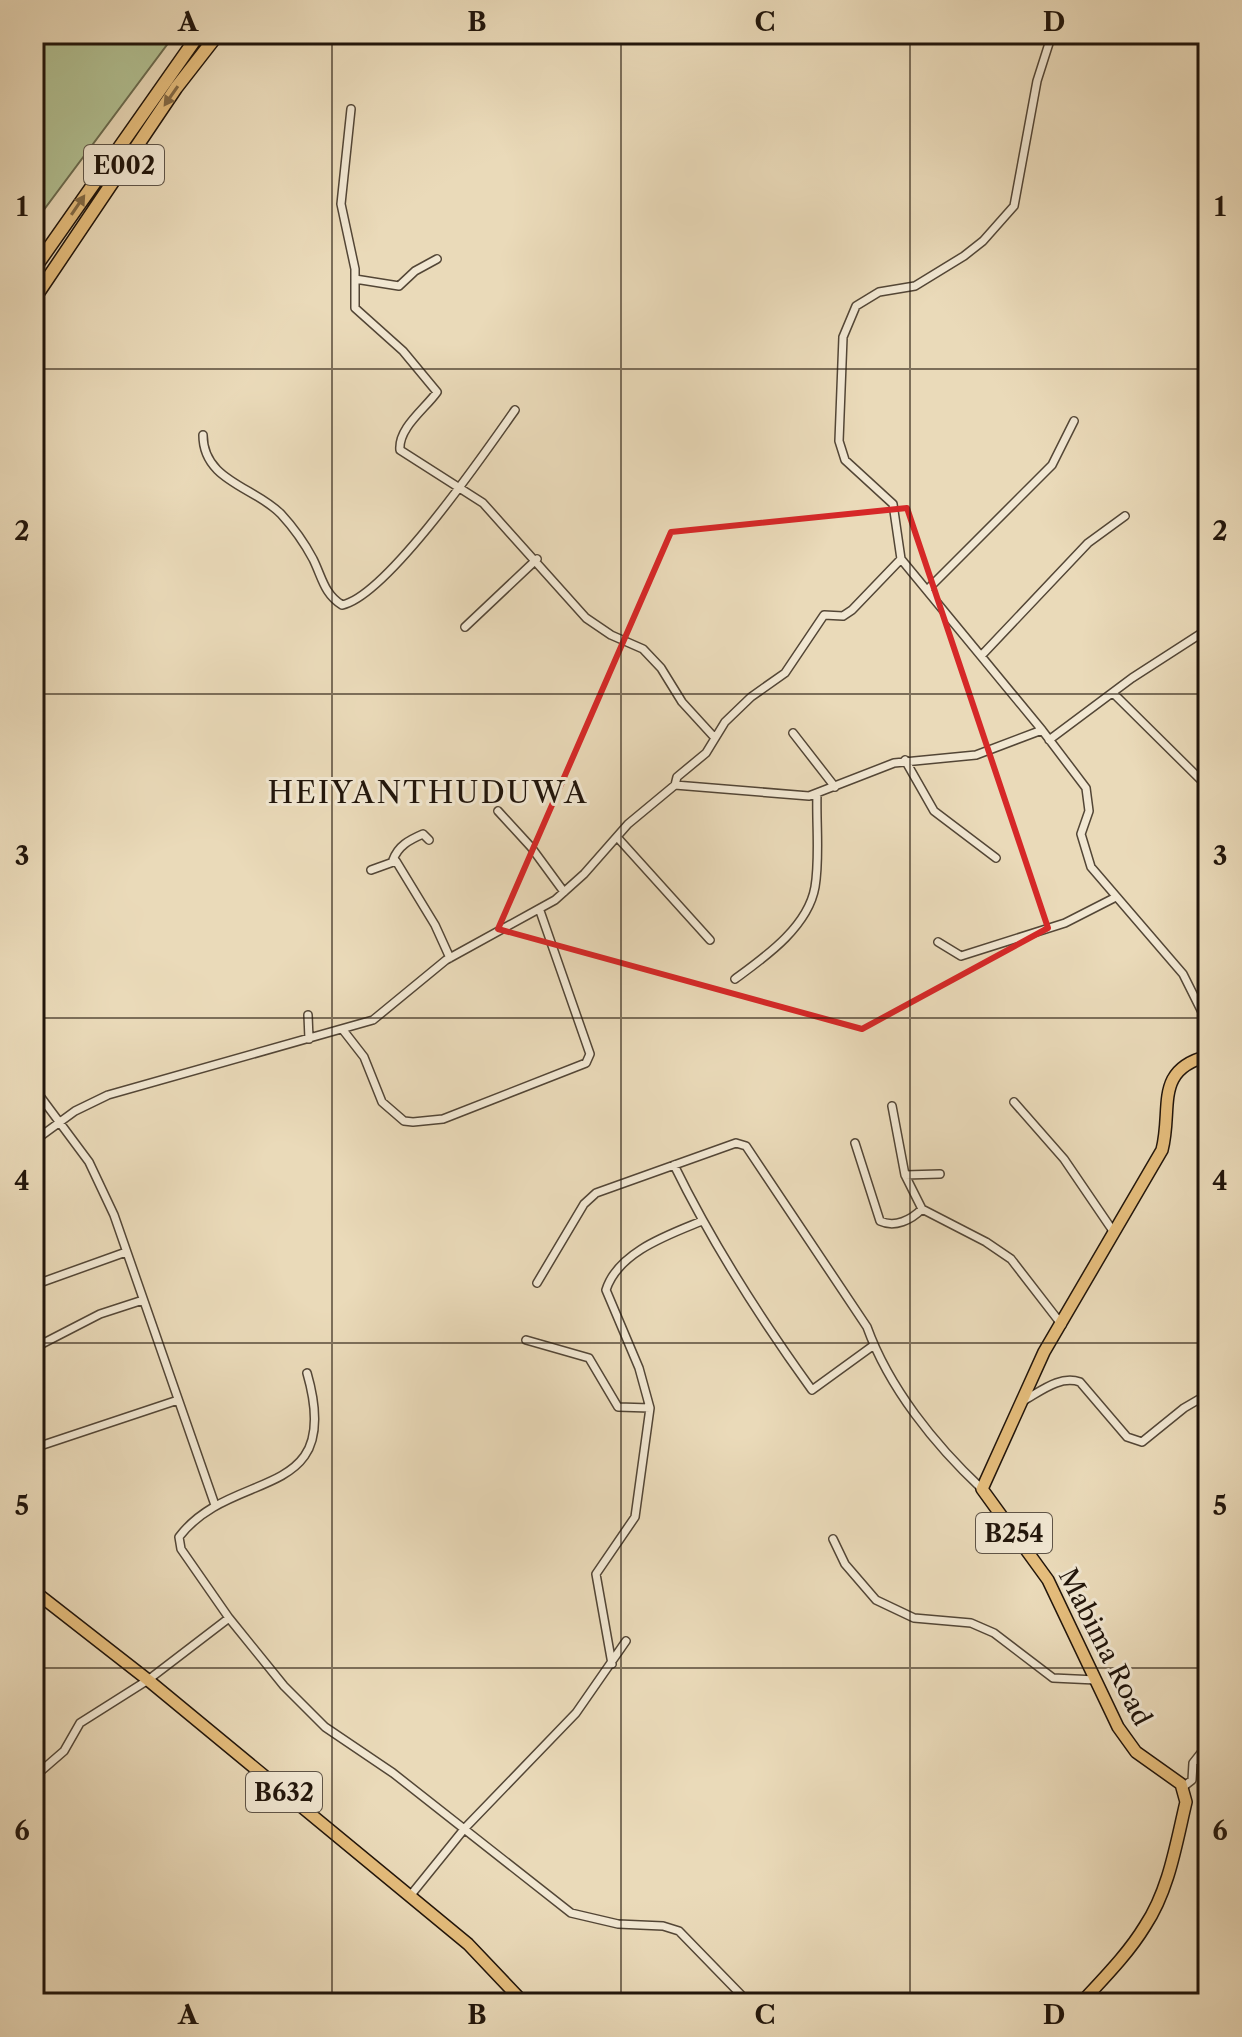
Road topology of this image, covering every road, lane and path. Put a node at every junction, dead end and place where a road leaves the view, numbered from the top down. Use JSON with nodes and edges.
{"nodes":[{"id":1,"x":199,"y":34,"type":"edge"},
{"id":2,"x":218,"y":34,"type":"edge"},
{"id":3,"x":1052,"y":34,"type":"edge"},
{"id":4,"x":351,"y":109,"type":"dead end"},
{"id":5,"x":437,"y":259,"type":"dead end"},
{"id":6,"x":34,"y":269,"type":"edge"},
{"id":7,"x":355,"y":279,"type":"junction"},
{"id":8,"x":34,"y":299,"type":"edge"},
{"id":9,"x":515,"y":410,"type":"dead end"},
{"id":10,"x":1074,"y":421,"type":"dead end"},
{"id":11,"x":203,"y":435,"type":"dead end"},
{"id":12,"x":460,"y":488,"type":"junction"},
{"id":13,"x":1125,"y":516,"type":"dead end"},
{"id":14,"x":537,"y":559,"type":"junction"},
{"id":15,"x":901,"y":559,"type":"junction"},
{"id":16,"x":927,"y":590,"type":"junction"},
{"id":17,"x":465,"y":627,"type":"dead end"},
{"id":18,"x":1208,"y":630,"type":"edge"},
{"id":19,"x":981,"y":656,"type":"junction"},
{"id":20,"x":1113,"y":693,"type":"junction"},
{"id":21,"x":1042,"y":730,"type":"junction"},
{"id":22,"x":793,"y":733,"type":"dead end"},
{"id":23,"x":714,"y":737,"type":"junction"},
{"id":24,"x":1049,"y":740,"type":"junction"},
{"id":25,"x":905,"y":760,"type":"junction"},
{"id":26,"x":675,"y":785,"type":"junction"},
{"id":27,"x":835,"y":787,"type":"junction"},
{"id":28,"x":1208,"y":787,"type":"edge"},
{"id":29,"x":817,"y":794,"type":"junction"},
{"id":30,"x":498,"y":811,"type":"dead end"},
{"id":31,"x":617,"y":837,"type":"junction"},
{"id":32,"x":429,"y":840,"type":"dead end"},
{"id":33,"x":996,"y":858,"type":"dead end"},
{"id":34,"x":393,"y":860,"type":"junction"},
{"id":35,"x":371,"y":870,"type":"dead end"},
{"id":36,"x":564,"y":892,"type":"junction"},
{"id":37,"x":1116,"y":897,"type":"junction"},
{"id":38,"x":540,"y":911,"type":"junction"},
{"id":39,"x":710,"y":940,"type":"dead end"},
{"id":40,"x":938,"y":942,"type":"dead end"},
{"id":41,"x":450,"y":958,"type":"junction"},
{"id":42,"x":735,"y":979,"type":"dead end"},
{"id":43,"x":308,"y":1015,"type":"dead end"},
{"id":44,"x":1208,"y":1024,"type":"edge"},
{"id":45,"x":343,"y":1030,"type":"junction"},
{"id":46,"x":309,"y":1039,"type":"junction"},
{"id":47,"x":1208,"y":1056,"type":"edge"},
{"id":48,"x":34,"y":1088,"type":"edge"},
{"id":49,"x":1014,"y":1102,"type":"dead end"},
{"id":50,"x":892,"y":1106,"type":"dead end"},
{"id":51,"x":59,"y":1123,"type":"junction"},
{"id":52,"x":34,"y":1141,"type":"edge"},
{"id":53,"x":855,"y":1143,"type":"dead end"},
{"id":54,"x":674,"y":1165,"type":"junction"},
{"id":55,"x":940,"y":1174,"type":"dead end"},
{"id":56,"x":905,"y":1175,"type":"junction"},
{"id":57,"x":922,"y":1209,"type":"junction"},
{"id":58,"x":702,"y":1221,"type":"junction"},
{"id":59,"x":1113,"y":1231,"type":"junction"},
{"id":60,"x":126,"y":1252,"type":"junction"},
{"id":61,"x":537,"y":1283,"type":"dead end"},
{"id":62,"x":34,"y":1285,"type":"edge"},
{"id":63,"x":143,"y":1300,"type":"junction"},
{"id":64,"x":1062,"y":1325,"type":"junction"},
{"id":65,"x":526,"y":1340,"type":"dead end"},
{"id":66,"x":874,"y":1345,"type":"junction"},
{"id":67,"x":34,"y":1348,"type":"edge"},
{"id":68,"x":307,"y":1373,"type":"dead end"},
{"id":69,"x":1208,"y":1394,"type":"edge"},
{"id":70,"x":178,"y":1400,"type":"junction"},
{"id":71,"x":1018,"y":1404,"type":"junction"},
{"id":72,"x":650,"y":1408,"type":"junction"},
{"id":73,"x":34,"y":1448,"type":"edge"},
{"id":74,"x":982,"y":1489,"type":"junction"},
{"id":75,"x":215,"y":1505,"type":"junction"},
{"id":76,"x":833,"y":1539,"type":"dead end"},
{"id":77,"x":34,"y":1591,"type":"edge"},
{"id":78,"x":229,"y":1618,"type":"junction"},
{"id":79,"x":626,"y":1641,"type":"dead end"},
{"id":80,"x":612,"y":1664,"type":"junction"},
{"id":81,"x":148,"y":1680,"type":"junction"},
{"id":82,"x":1096,"y":1680,"type":"junction"},
{"id":83,"x":1208,"y":1744,"type":"edge"},
{"id":84,"x":34,"y":1777,"type":"edge"},
{"id":85,"x":1183,"y":1787,"type":"junction"},
{"id":86,"x":465,"y":1828,"type":"junction"},
{"id":87,"x":410,"y":1896,"type":"junction"},
{"id":88,"x":524,"y":2003,"type":"edge"},
{"id":89,"x":749,"y":2003,"type":"edge"},
{"id":90,"x":1081,"y":2003,"type":"edge"}],
"edges":[{"from":6,"to":1,"type":"highway","number":"E002","one_way":true},
{"from":2,"to":8,"type":"highway","number":"E002","one_way":true},
{"from":3,"to":15,"type":"street"},
{"from":4,"to":7,"type":"street"},
{"from":5,"to":7,"type":"street"},
{"from":7,"to":12,"type":"street"},
{"from":9,"to":12,"type":"street"},
{"from":10,"to":16,"type":"street"},
{"from":11,"to":12,"type":"street"},
{"from":12,"to":14,"type":"street"},
{"from":13,"to":19,"type":"street"},
{"from":14,"to":17,"type":"street"},
{"from":14,"to":23,"type":"street"},
{"from":15,"to":16,"type":"street"},
{"from":15,"to":23,"type":"street"},
{"from":16,"to":19,"type":"street"},
{"from":18,"to":20,"type":"street"},
{"from":19,"to":21,"type":"street"},
{"from":20,"to":24,"type":"street"},
{"from":20,"to":28,"type":"street"},
{"from":21,"to":24,"type":"street"},
{"from":21,"to":25,"type":"street"},
{"from":22,"to":27,"type":"street"},
{"from":23,"to":26,"type":"street"},
{"from":24,"to":37,"type":"street"},
{"from":25,"to":27,"type":"street"},
{"from":25,"to":33,"type":"street"},
{"from":26,"to":29,"type":"street"},
{"from":26,"to":31,"type":"street"},
{"from":27,"to":29,"type":"street"},
{"from":29,"to":42,"type":"street"},
{"from":30,"to":36,"type":"street"},
{"from":31,"to":36,"type":"street"},
{"from":31,"to":39,"type":"street"},
{"from":32,"to":34,"type":"street"},
{"from":34,"to":35,"type":"street"},
{"from":34,"to":41,"type":"street"},
{"from":36,"to":38,"type":"street"},
{"from":37,"to":40,"type":"street"},
{"from":37,"to":44,"type":"street"},
{"from":38,"to":41,"type":"street"},
{"from":38,"to":45,"type":"street"},
{"from":41,"to":45,"type":"street"},
{"from":43,"to":46,"type":"street"},
{"from":45,"to":46,"type":"street"},
{"from":46,"to":51,"type":"street"},
{"from":47,"to":59,"type":"main road","number":"B254"},
{"from":48,"to":51,"type":"street"},
{"from":49,"to":59,"type":"street"},
{"from":50,"to":56,"type":"street"},
{"from":51,"to":52,"type":"street"},
{"from":51,"to":60,"type":"street"},
{"from":53,"to":57,"type":"street"},
{"from":54,"to":58,"type":"street"},
{"from":54,"to":61,"type":"street"},
{"from":54,"to":66,"type":"street"},
{"from":55,"to":56,"type":"street"},
{"from":56,"to":57,"type":"street"},
{"from":57,"to":64,"type":"street"},
{"from":58,"to":66,"type":"street"},
{"from":58,"to":72,"type":"street"},
{"from":59,"to":64,"type":"main road","number":"B254"},
{"from":60,"to":62,"type":"street"},
{"from":60,"to":63,"type":"street"},
{"from":63,"to":67,"type":"street"},
{"from":63,"to":70,"type":"street"},
{"from":64,"to":71,"type":"main road","number":"B254"},
{"from":65,"to":72,"type":"street"},
{"from":66,"to":74,"type":"street"},
{"from":68,"to":75,"type":"street"},
{"from":69,"to":71,"type":"street"},
{"from":70,"to":73,"type":"street"},
{"from":70,"to":75,"type":"street"},
{"from":71,"to":74,"type":"main road","number":"B254"},
{"from":72,"to":80,"type":"street"},
{"from":74,"to":82,"type":"main road","name":"Mabima Road","number":"B254"},
{"from":75,"to":78,"type":"street"},
{"from":76,"to":82,"type":"street"},
{"from":77,"to":81,"type":"main road","number":"B632"},
{"from":78,"to":81,"type":"street"},
{"from":78,"to":86,"type":"street"},
{"from":79,"to":80,"type":"street"},
{"from":80,"to":86,"type":"street"},
{"from":81,"to":84,"type":"street"},
{"from":81,"to":87,"type":"main road","number":"B632"},
{"from":82,"to":85,"type":"main road","name":"Mabima Road","number":"B254"},
{"from":83,"to":85,"type":"street"},
{"from":85,"to":90,"type":"main road"},
{"from":86,"to":87,"type":"street"},
{"from":86,"to":89,"type":"street"},
{"from":87,"to":88,"type":"main road","number":"B632"}]}
